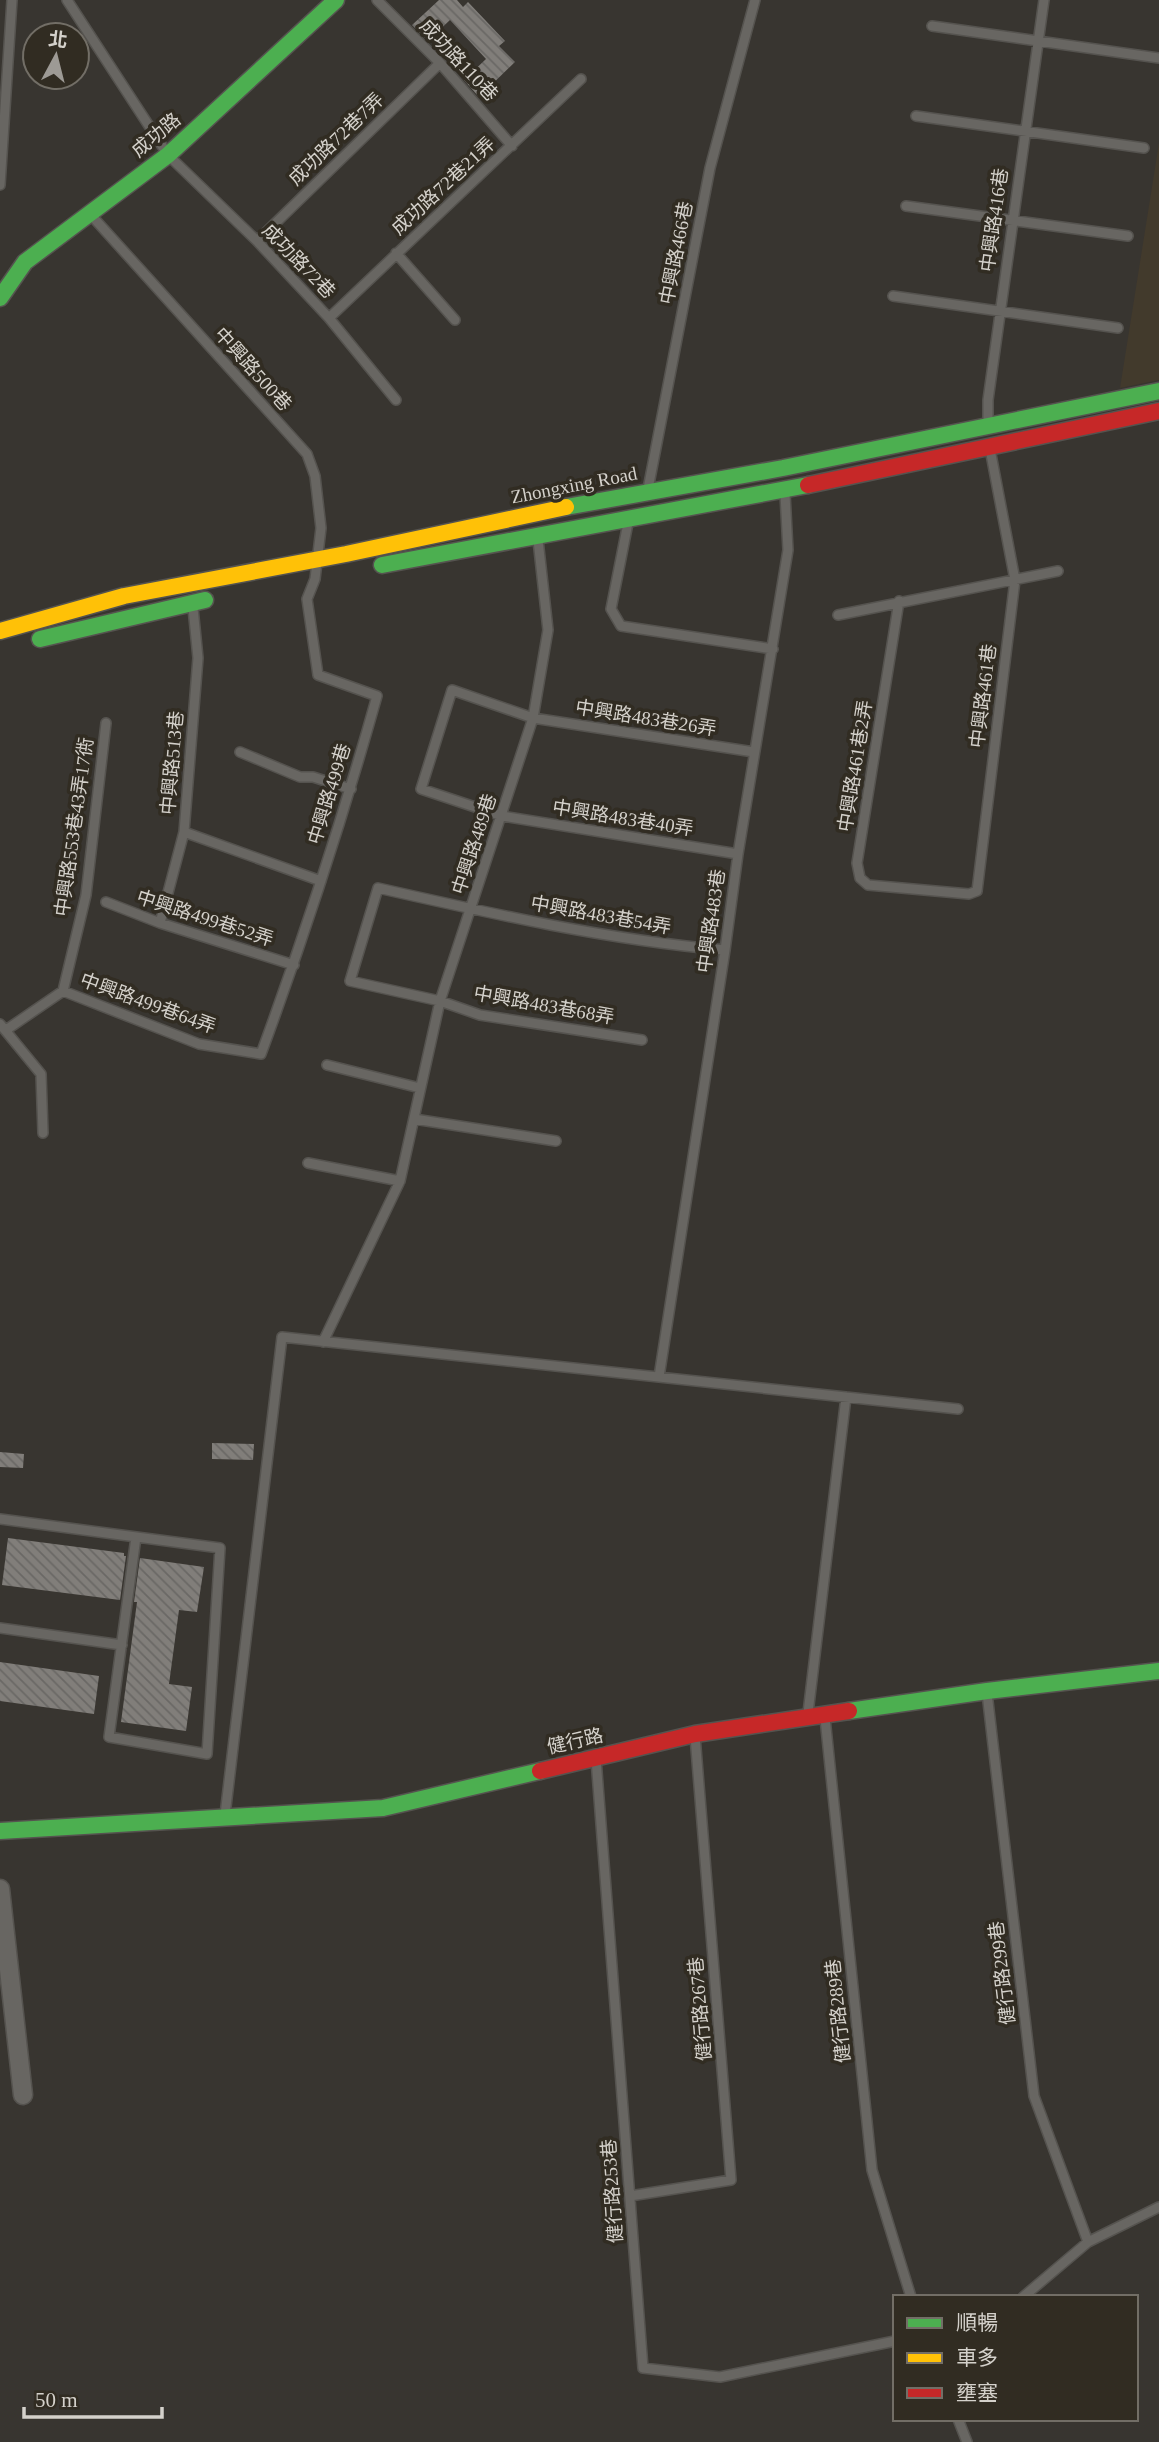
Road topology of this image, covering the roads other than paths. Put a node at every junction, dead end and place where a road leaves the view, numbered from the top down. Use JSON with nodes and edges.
{"nodes":[{"id":1,"x":12,"y":0,"type":"edge"},
{"id":2,"x":67,"y":0,"type":"edge"},
{"id":3,"x":336,"y":0,"type":"edge"},
{"id":4,"x":377,"y":0,"type":"edge"},
{"id":5,"x":755,"y":0,"type":"edge"},
{"id":6,"x":1044,"y":0,"type":"edge"},
{"id":7,"x":932,"y":26,"type":"dead end"},
{"id":8,"x":1039,"y":39,"type":"junction"},
{"id":9,"x":1158,"y":58,"type":"edge"},
{"id":10,"x":440,"y":63,"type":"junction"},
{"id":11,"x":581,"y":79,"type":"dead end"},
{"id":12,"x":916,"y":116,"type":"dead end"},
{"id":13,"x":1024,"y":131,"type":"junction"},
{"id":14,"x":512,"y":146,"type":"junction"},
{"id":15,"x":1144,"y":148,"type":"dead end"},
{"id":16,"x":168,"y":155,"type":"junction"},
{"id":17,"x":0,"y":185,"type":"edge"},
{"id":18,"x":906,"y":206,"type":"dead end"},
{"id":19,"x":89,"y":212,"type":"junction"},
{"id":20,"x":1011,"y":221,"type":"junction"},
{"id":21,"x":1128,"y":236,"type":"dead end"},
{"id":22,"x":257,"y":241,"type":"junction"},
{"id":23,"x":396,"y":253,"type":"junction"},
{"id":24,"x":893,"y":296,"type":"dead end"},
{"id":25,"x":0,"y":298,"type":"edge"},
{"id":26,"x":1000,"y":310,"type":"junction"},
{"id":27,"x":329,"y":318,"type":"junction"},
{"id":28,"x":455,"y":320,"type":"dead end"},
{"id":29,"x":1118,"y":328,"type":"dead end"},
{"id":30,"x":1159,"y":391,"type":"edge"},
{"id":31,"x":396,"y":400,"type":"dead end"},
{"id":32,"x":1159,"y":411,"type":"edge"},
{"id":33,"x":989,"y":425,"type":"junction"},
{"id":34,"x":989,"y":446,"type":"junction"},
{"id":35,"x":783,"y":468,"type":"junction"},
{"id":36,"x":785,"y":490,"type":"junction"},
{"id":37,"x":647,"y":493,"type":"junction"},
{"id":38,"x":533,"y":514,"type":"junction"},
{"id":39,"x":650,"y":515,"type":"junction"},
{"id":40,"x":628,"y":520,"type":"junction"},
{"id":41,"x":538,"y":536,"type":"junction"},
{"id":42,"x":317,"y":558,"type":"junction"},
{"id":43,"x":363,"y":568,"type":"dead end"},
{"id":44,"x":1058,"y":571,"type":"dead end"},
{"id":45,"x":314,"y":579,"type":"joint"},
{"id":46,"x":1015,"y":580,"type":"junction"},
{"id":47,"x":219,"y":597,"type":"dead end"},
{"id":48,"x":900,"y":601,"type":"junction"},
{"id":49,"x":192,"y":603,"type":"junction"},
{"id":50,"x":838,"y":615,"type":"dead end"},
{"id":51,"x":0,"y":631,"type":"edge"},
{"id":52,"x":29,"y":642,"type":"dead end"},
{"id":53,"x":773,"y":649,"type":"junction"},
{"id":54,"x":533,"y":718,"type":"junction"},
{"id":55,"x":106,"y":723,"type":"dead end"},
{"id":56,"x":434,"y":749,"type":"joint"},
{"id":57,"x":240,"y":752,"type":"dead end"},
{"id":58,"x":754,"y":752,"type":"junction"},
{"id":59,"x":351,"y":789,"type":"junction"},
{"id":60,"x":502,"y":816,"type":"junction"},
{"id":61,"x":184,"y":832,"type":"junction"},
{"id":62,"x":738,"y":854,"type":"junction"},
{"id":63,"x":321,"y":881,"type":"junction"},
{"id":64,"x":917,"y":889,"type":"joint"},
{"id":65,"x":106,"y":902,"type":"dead end"},
{"id":66,"x":470,"y":909,"type":"junction"},
{"id":67,"x":160,"y":923,"type":"junction"},
{"id":68,"x":364,"y":932,"type":"joint"},
{"id":69,"x":725,"y":950,"type":"junction"},
{"id":70,"x":294,"y":965,"type":"junction"},
{"id":71,"x":63,"y":991,"type":"junction"},
{"id":72,"x":440,"y":1001,"type":"junction"},
{"id":73,"x":3,"y":1027,"type":"edge"},
{"id":74,"x":642,"y":1040,"type":"dead end"},
{"id":75,"x":261,"y":1054,"type":"joint"},
{"id":76,"x":327,"y":1065,"type":"dead end"},
{"id":77,"x":420,"y":1088,"type":"junction"},
{"id":78,"x":414,"y":1119,"type":"junction"},
{"id":79,"x":43,"y":1133,"type":"dead end"},
{"id":80,"x":556,"y":1141,"type":"dead end"},
{"id":81,"x":308,"y":1163,"type":"dead end"},
{"id":82,"x":400,"y":1181,"type":"junction"},
{"id":83,"x":323,"y":1342,"type":"junction"},
{"id":84,"x":659,"y":1377,"type":"junction"},
{"id":85,"x":846,"y":1397,"type":"junction"},
{"id":86,"x":958,"y":1409,"type":"dead end"},
{"id":87,"x":0,"y":1519,"type":"edge"},
{"id":88,"x":136,"y":1537,"type":"junction"},
{"id":89,"x":0,"y":1628,"type":"edge"},
{"id":90,"x":121,"y":1645,"type":"junction"},
{"id":91,"x":1159,"y":1671,"type":"edge"},
{"id":92,"x":987,"y":1691,"type":"junction"},
{"id":93,"x":825,"y":1716,"type":"junction"},
{"id":94,"x":807,"y":1719,"type":"junction"},
{"id":95,"x":695,"y":1734,"type":"junction"},
{"id":96,"x":596,"y":1757,"type":"junction"},
{"id":97,"x":225,"y":1816,"type":"junction"},
{"id":98,"x":0,"y":1831,"type":"edge"},
{"id":99,"x":0,"y":1889,"type":"edge"},
{"id":100,"x":23,"y":2095,"type":"dead end"},
{"id":101,"x":630,"y":2196,"type":"junction"},
{"id":102,"x":1159,"y":2207,"type":"edge"},
{"id":103,"x":1088,"y":2242,"type":"junction"},
{"id":104,"x":910,"y":2295,"type":"edge"},
{"id":105,"x":1025,"y":2295,"type":"edge"},
{"id":106,"x":893,"y":2341,"type":"edge"},
{"id":107,"x":959,"y":2421,"type":"edge"},
{"id":108,"x":967,"y":2442,"type":"edge"}],
"edges":[{"from":1,"to":17,"type":"lane"},
{"from":2,"to":16,"type":"lane","name":"成功路72巷"},
{"from":3,"to":16,"type":"main road","name":"成功路"},
{"from":4,"to":10,"type":"lane","name":"成功路110巷"},
{"from":5,"to":37,"type":"lane","name":"中興路466巷"},
{"from":6,"to":8,"type":"lane","name":"中興路416巷"},
{"from":7,"to":8,"type":"lane"},
{"from":8,"to":9,"type":"lane"},
{"from":8,"to":13,"type":"lane","name":"中興路416巷"},
{"from":10,"to":14,"type":"lane","name":"成功路110巷"},
{"from":10,"to":22,"type":"lane","name":"成功路72巷7弄"},
{"from":11,"to":14,"type":"lane","name":"成功路72巷21弄"},
{"from":12,"to":13,"type":"lane"},
{"from":13,"to":15,"type":"lane"},
{"from":13,"to":20,"type":"lane","name":"中興路416巷"},
{"from":14,"to":23,"type":"lane","name":"成功路72巷21弄"},
{"from":16,"to":19,"type":"main road","name":"成功路"},
{"from":16,"to":22,"type":"lane","name":"成功路72巷"},
{"from":18,"to":20,"type":"lane"},
{"from":19,"to":25,"type":"main road","name":"成功路"},
{"from":19,"to":42,"type":"lane","name":"中興路500巷"},
{"from":20,"to":21,"type":"lane"},
{"from":20,"to":26,"type":"lane","name":"中興路416巷"},
{"from":22,"to":27,"type":"lane","name":"成功路72巷"},
{"from":23,"to":27,"type":"lane","name":"成功路72巷21弄"},
{"from":23,"to":28,"type":"lane"},
{"from":24,"to":26,"type":"lane"},
{"from":26,"to":29,"type":"lane"},
{"from":26,"to":33,"type":"lane","name":"中興路416巷"},
{"from":27,"to":31,"type":"lane","name":"成功路72巷"},
{"from":30,"to":33,"type":"main road","name":"Zhongxing Road"},
{"from":32,"to":34,"type":"main road"},
{"from":33,"to":34,"type":"lane","name":"中興路416巷"},
{"from":33,"to":35,"type":"main road","name":"Zhongxing Road"},
{"from":34,"to":36,"type":"main road"},
{"from":34,"to":46,"type":"lane","name":"中興路461巷"},
{"from":35,"to":36,"type":"lane","name":"中興路483巷"},
{"from":35,"to":37,"type":"main road","name":"Zhongxing Road"},
{"from":36,"to":39,"type":"main road"},
{"from":36,"to":53,"type":"lane","name":"中興路483巷"},
{"from":37,"to":38,"type":"main road","name":"Zhongxing Road"},
{"from":37,"to":39,"type":"lane","name":"中興路466巷"},
{"from":38,"to":41,"type":"lane","name":"中興路489巷"},
{"from":38,"to":42,"type":"main road","name":"Zhongxing Road"},
{"from":39,"to":40,"type":"main road"},
{"from":40,"to":41,"type":"main road"},
{"from":40,"to":53,"type":"lane"},
{"from":41,"to":43,"type":"main road"},
{"from":41,"to":54,"type":"lane","name":"中興路489巷"},
{"from":42,"to":45,"type":"lane","name":"中興路500巷"},
{"from":42,"to":51,"type":"main road","name":"Zhongxing Road"},
{"from":44,"to":46,"type":"lane"},
{"from":45,"to":59,"type":"lane","name":"中興路499巷"},
{"from":46,"to":48,"type":"lane"},
{"from":46,"to":64,"type":"lane","name":"中興路461巷"},
{"from":47,"to":49,"type":"main road"},
{"from":48,"to":50,"type":"lane"},
{"from":48,"to":64,"type":"lane","name":"中興路461巷2弄"},
{"from":49,"to":52,"type":"main road"},
{"from":49,"to":61,"type":"lane","name":"中興路513巷"},
{"from":53,"to":58,"type":"lane","name":"中興路483巷"},
{"from":54,"to":56,"type":"lane","name":"中興路483巷26弄"},
{"from":54,"to":58,"type":"lane","name":"中興路483巷26弄"},
{"from":54,"to":60,"type":"lane","name":"中興路489巷"},
{"from":55,"to":71,"type":"lane","name":"中興路553巷43弄17衖"},
{"from":56,"to":60,"type":"lane","name":"中興路483巷40弄"},
{"from":57,"to":59,"type":"lane"},
{"from":58,"to":62,"type":"lane","name":"中興路483巷"},
{"from":59,"to":63,"type":"lane","name":"中興路499巷"},
{"from":60,"to":62,"type":"lane","name":"中興路483巷40弄"},
{"from":60,"to":66,"type":"lane","name":"中興路489巷"},
{"from":61,"to":63,"type":"lane"},
{"from":61,"to":67,"type":"lane","name":"中興路513巷"},
{"from":62,"to":69,"type":"lane","name":"中興路483巷"},
{"from":63,"to":70,"type":"lane","name":"中興路499巷"},
{"from":65,"to":67,"type":"lane","name":"中興路499巷52弄"},
{"from":66,"to":68,"type":"lane","name":"中興路483巷54弄"},
{"from":66,"to":69,"type":"lane","name":"中興路483巷54弄"},
{"from":66,"to":72,"type":"lane","name":"中興路489巷"},
{"from":67,"to":70,"type":"lane","name":"中興路499巷52弄"},
{"from":68,"to":72,"type":"lane","name":"中興路483巷68弄"},
{"from":69,"to":84,"type":"lane","name":"中興路483巷"},
{"from":70,"to":75,"type":"lane","name":"中興路499巷"},
{"from":71,"to":73,"type":"lane"},
{"from":71,"to":75,"type":"lane","name":"中興路499巷64弄"},
{"from":72,"to":74,"type":"lane","name":"中興路483巷68弄"},
{"from":72,"to":77,"type":"lane","name":"中興路489巷"},
{"from":73,"to":79,"type":"lane"},
{"from":76,"to":77,"type":"lane"},
{"from":77,"to":78,"type":"lane","name":"中興路489巷"},
{"from":78,"to":80,"type":"lane"},
{"from":78,"to":82,"type":"lane","name":"中興路489巷"},
{"from":81,"to":82,"type":"lane"},
{"from":82,"to":83,"type":"lane","name":"中興路489巷"},
{"from":83,"to":84,"type":"lane"},
{"from":83,"to":97,"type":"lane"},
{"from":84,"to":85,"type":"lane"},
{"from":85,"to":86,"type":"lane"},
{"from":85,"to":94,"type":"lane"},
{"from":87,"to":88,"type":"lane"},
{"from":88,"to":90,"type":"lane"},
{"from":88,"to":90,"type":"lane"},
{"from":89,"to":90,"type":"lane"},
{"from":91,"to":92,"type":"main road","name":"健行路"},
{"from":92,"to":93,"type":"main road","name":"健行路"},
{"from":92,"to":103,"type":"lane","name":"健行路299巷"},
{"from":93,"to":94,"type":"main road","name":"健行路"},
{"from":93,"to":104,"type":"lane","name":"健行路289巷"},
{"from":94,"to":95,"type":"main road","name":"健行路"},
{"from":95,"to":96,"type":"main road","name":"健行路"},
{"from":95,"to":101,"type":"lane","name":"健行路267巷"},
{"from":96,"to":97,"type":"main road","name":"健行路"},
{"from":96,"to":101,"type":"lane","name":"健行路253巷"},
{"from":97,"to":98,"type":"main road","name":"健行路"},
{"from":99,"to":100,"type":"street"},
{"from":101,"to":106,"type":"lane","name":"健行路253巷"},
{"from":102,"to":103,"type":"lane"},
{"from":103,"to":105,"type":"lane"},
{"from":107,"to":108,"type":"lane"}]}
